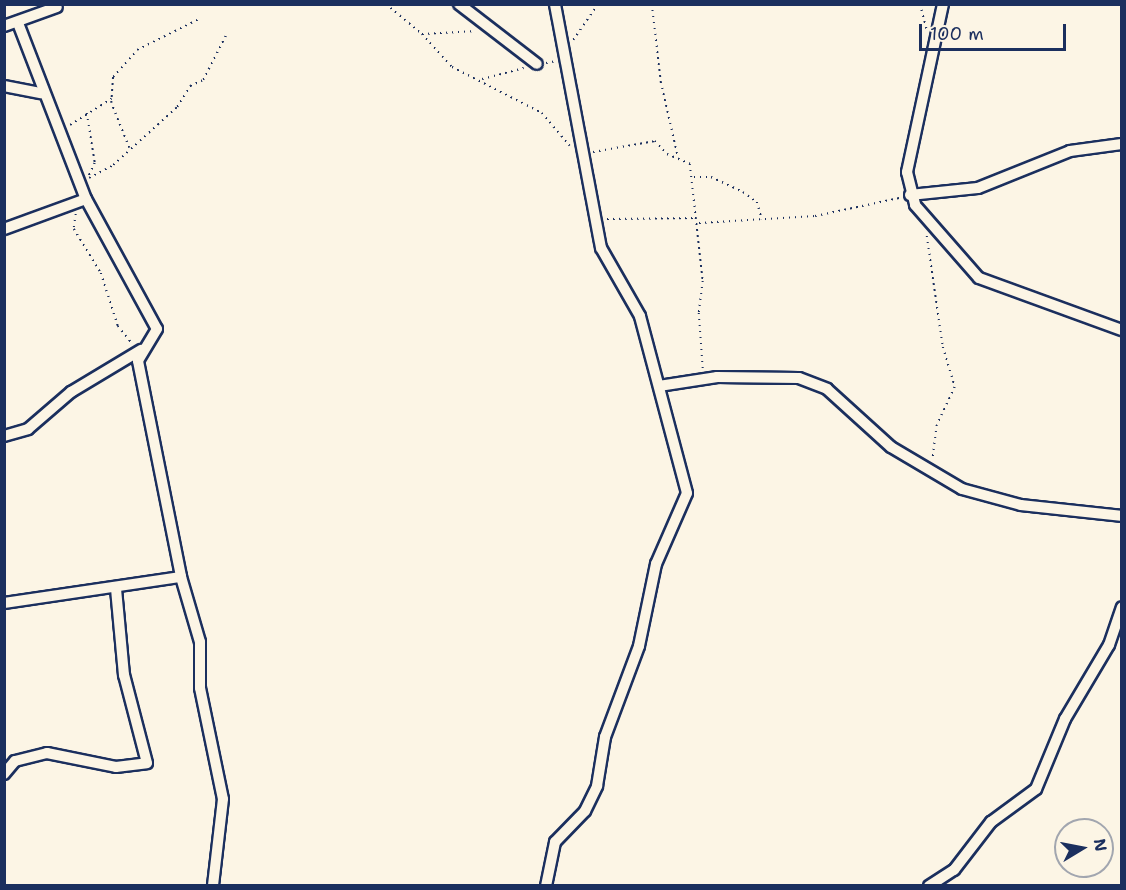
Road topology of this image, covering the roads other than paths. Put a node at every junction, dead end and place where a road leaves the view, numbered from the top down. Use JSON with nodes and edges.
{"nodes":[{"id":1,"x":459,"y":4,"type":"edge"},
{"id":2,"x":555,"y":4,"type":"edge"},
{"id":3,"x":942,"y":5,"type":"edge"},
{"id":4,"x":57,"y":7,"type":"dead end"},
{"id":5,"x":18,"y":23,"type":"junction"},
{"id":6,"x":4,"y":26,"type":"edge"},
{"id":7,"x":537,"y":64,"type":"road end"},
{"id":8,"x":4,"y":86,"type":"edge"},
{"id":9,"x":41,"y":93,"type":"junction"},
{"id":10,"x":1122,"y":144,"type":"edge"},
{"id":11,"x":910,"y":195,"type":"junction"},
{"id":12,"x":83,"y":200,"type":"junction"},
{"id":13,"x":4,"y":230,"type":"edge"},
{"id":14,"x":1122,"y":330,"type":"edge"},
{"id":15,"x":140,"y":351,"type":"junction"},
{"id":16,"x":659,"y":386,"type":"junction"},
{"id":17,"x":4,"y":436,"type":"edge"},
{"id":18,"x":1122,"y":516,"type":"edge"},
{"id":19,"x":181,"y":577,"type":"junction"},
{"id":20,"x":116,"y":589,"type":"junction"},
{"id":21,"x":4,"y":603,"type":"edge"},
{"id":22,"x":1122,"y":607,"type":"edge"},
{"id":23,"x":4,"y":774,"type":"edge"},
{"id":24,"x":213,"y":885,"type":"edge"},
{"id":25,"x":546,"y":885,"type":"edge"},
{"id":26,"x":929,"y":885,"type":"edge"}],
"edges":[{"from":1,"to":7,"type":"street"},
{"from":2,"to":16,"type":"street"},
{"from":3,"to":11,"type":"street"},
{"from":4,"to":5,"type":"street"},
{"from":5,"to":6,"type":"street"},
{"from":5,"to":9,"type":"street"},
{"from":8,"to":9,"type":"street"},
{"from":9,"to":12,"type":"street"},
{"from":10,"to":11,"type":"street"},
{"from":11,"to":14,"type":"street"},
{"from":12,"to":13,"type":"street"},
{"from":12,"to":15,"type":"street"},
{"from":15,"to":17,"type":"street"},
{"from":15,"to":19,"type":"street"},
{"from":16,"to":18,"type":"street"},
{"from":16,"to":25,"type":"street"},
{"from":19,"to":20,"type":"street"},
{"from":19,"to":24,"type":"street"},
{"from":20,"to":21,"type":"street"},
{"from":20,"to":23,"type":"street"},
{"from":22,"to":26,"type":"street"}]}
